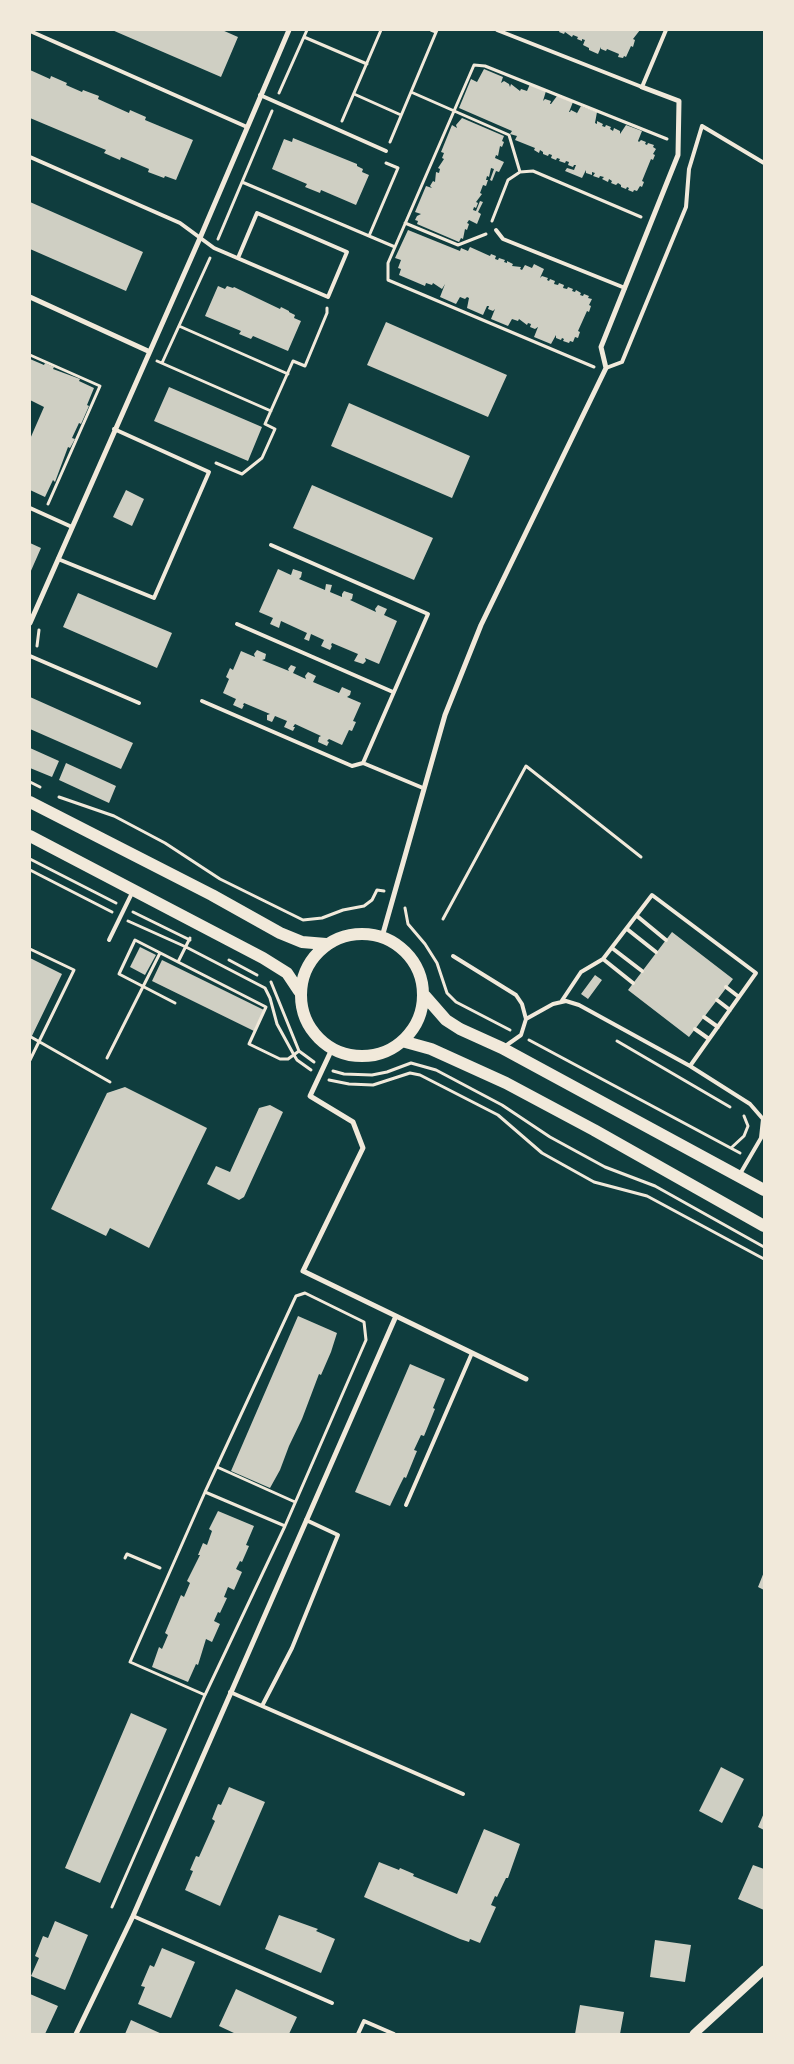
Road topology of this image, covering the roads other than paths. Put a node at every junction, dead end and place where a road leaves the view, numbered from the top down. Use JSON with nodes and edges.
{"nodes":[{"id":1,"x":289,"y":30,"type":"edge"},
{"id":2,"x":497,"y":30,"type":"edge"},
{"id":3,"x":666,"y":30,"type":"edge"},
{"id":4,"x":30,"y":31,"type":"edge"},
{"id":5,"x":642,"y":86,"type":"junction"},
{"id":6,"x":260,"y":95,"type":"junction"},
{"id":7,"x":246,"y":127,"type":"junction"},
{"id":8,"x":386,"y":151,"type":"road end"},
{"id":9,"x":30,"y":157,"type":"edge"},
{"id":10,"x":764,"y":163,"type":"edge"},
{"id":11,"x":496,"y":230,"type":"road end"},
{"id":12,"x":200,"y":238,"type":"junction"},
{"id":13,"x":238,"y":258,"type":"junction"},
{"id":14,"x":625,"y":288,"type":"junction"},
{"id":15,"x":30,"y":297,"type":"edge"},
{"id":16,"x":148,"y":351,"type":"junction"},
{"id":17,"x":605,"y":369,"type":"junction"},
{"id":18,"x":114,"y":429,"type":"junction"},
{"id":19,"x":30,"y":508,"type":"edge"},
{"id":20,"x":72,"y":527,"type":"junction"},
{"id":21,"x":271,"y":545,"type":"dead end"},
{"id":22,"x":58,"y":559,"type":"junction"},
{"id":23,"x":30,"y":624,"type":"edge"},
{"id":24,"x":237,"y":624,"type":"dead end"},
{"id":25,"x":30,"y":656,"type":"edge"},
{"id":26,"x":393,"y":692,"type":"junction"},
{"id":27,"x":202,"y":701,"type":"dead end"},
{"id":28,"x":139,"y":703,"type":"dead end"},
{"id":29,"x":363,"y":763,"type":"junction"},
{"id":30,"x":423,"y":788,"type":"junction"},
{"id":31,"x":30,"y":802,"type":"edge"},
{"id":32,"x":30,"y":836,"type":"edge"},
{"id":33,"x":133,"y":890,"type":"junction"},
{"id":34,"x":636,"y":916,"type":"junction"},
{"id":35,"x":627,"y":929,"type":"junction"},
{"id":36,"x":382,"y":937,"type":"junction"},
{"id":37,"x":109,"y":940,"type":"dead end"},
{"id":38,"x":666,"y":940,"type":"dead end"},
{"id":39,"x":326,"y":944,"type":"junction"},
{"id":40,"x":612,"y":948,"type":"junction"},
{"id":41,"x":656,"y":952,"type":"dead end"},
{"id":42,"x":453,"y":956,"type":"dead end"},
{"id":43,"x":603,"y":960,"type":"junction"},
{"id":44,"x":642,"y":971,"type":"dead end"},
{"id":45,"x":633,"y":983,"type":"dead end"},
{"id":46,"x":726,"y":987,"type":"dead end"},
{"id":47,"x":299,"y":991,"type":"junction"},
{"id":48,"x":425,"y":996,"type":"junction"},
{"id":49,"x":739,"y":997,"type":"junction"},
{"id":50,"x":717,"y":1000,"type":"dead end"},
{"id":51,"x":560,"y":1002,"type":"junction"},
{"id":52,"x":730,"y":1010,"type":"junction"},
{"id":53,"x":704,"y":1017,"type":"dead end"},
{"id":54,"x":526,"y":1019,"type":"junction"},
{"id":55,"x":718,"y":1027,"type":"junction"},
{"id":56,"x":695,"y":1029,"type":"dead end"},
{"id":57,"x":709,"y":1039,"type":"junction"},
{"id":58,"x":402,"y":1041,"type":"junction"},
{"id":59,"x":502,"y":1048,"type":"junction"},
{"id":60,"x":332,"y":1049,"type":"junction"},
{"id":61,"x":690,"y":1066,"type":"junction"},
{"id":62,"x":739,"y":1175,"type":"junction"},
{"id":63,"x":764,"y":1190,"type":"edge"},
{"id":64,"x":764,"y":1226,"type":"edge"},
{"id":65,"x":396,"y":1316,"type":"junction"},
{"id":66,"x":472,"y":1352,"type":"junction"},
{"id":67,"x":526,"y":1378,"type":"dead end"},
{"id":68,"x":406,"y":1505,"type":"dead end"},
{"id":69,"x":306,"y":1520,"type":"junction"},
{"id":70,"x":230,"y":1692,"type":"junction"},
{"id":71,"x":262,"y":1706,"type":"junction"},
{"id":72,"x":463,"y":1794,"type":"dead end"},
{"id":73,"x":133,"y":1916,"type":"junction"},
{"id":74,"x":764,"y":1970,"type":"edge"},
{"id":75,"x":332,"y":2003,"type":"dead end"},
{"id":76,"x":76,"y":2034,"type":"edge"},
{"id":77,"x":358,"y":2034,"type":"edge"},
{"id":78,"x":394,"y":2034,"type":"edge"},
{"id":79,"x":694,"y":2034,"type":"edge"}],
"edges":[{"from":1,"to":6,"type":"street"},
{"from":2,"to":5,"type":"lane"},
{"from":3,"to":5,"type":"lane"},
{"from":4,"to":7,"type":"lane"},
{"from":5,"to":14,"type":"street"},
{"from":6,"to":7,"type":"street"},
{"from":6,"to":8,"type":"lane"},
{"from":7,"to":12,"type":"street"},
{"from":9,"to":12,"type":"lane"},
{"from":10,"to":17,"type":"lane"},
{"from":11,"to":14,"type":"lane"},
{"from":12,"to":13,"type":"lane"},
{"from":12,"to":16,"type":"street"},
{"from":13,"to":13,"type":"lane"},
{"from":14,"to":17,"type":"street"},
{"from":15,"to":16,"type":"street"},
{"from":16,"to":18,"type":"street"},
{"from":17,"to":30,"type":"street"},
{"from":18,"to":20,"type":"street"},
{"from":18,"to":22,"type":"lane"},
{"from":19,"to":20,"type":"lane"},
{"from":20,"to":22,"type":"street"},
{"from":21,"to":26,"type":"lane"},
{"from":22,"to":23,"type":"street"},
{"from":24,"to":26,"type":"lane"},
{"from":25,"to":28,"type":"lane"},
{"from":26,"to":29,"type":"lane"},
{"from":27,"to":29,"type":"lane"},
{"from":29,"to":30,"type":"lane"},
{"from":30,"to":36,"type":"street"},
{"from":31,"to":39,"type":"main road"},
{"from":32,"to":33,"type":"main road"},
{"from":33,"to":37,"type":"lane"},
{"from":33,"to":47,"type":"main road"},
{"from":34,"to":35,"type":"lane"},
{"from":34,"to":38,"type":"lane"},
{"from":34,"to":49,"type":"lane"},
{"from":35,"to":40,"type":"lane"},
{"from":35,"to":41,"type":"lane"},
{"from":36,"to":39,"type":"main road"},
{"from":36,"to":48,"type":"main road"},
{"from":39,"to":47,"type":"main road"},
{"from":40,"to":43,"type":"lane"},
{"from":40,"to":44,"type":"lane"},
{"from":42,"to":54,"type":"lane"},
{"from":43,"to":45,"type":"lane"},
{"from":43,"to":51,"type":"lane"},
{"from":46,"to":49,"type":"lane"},
{"from":47,"to":60,"type":"main road"},
{"from":48,"to":58,"type":"main road"},
{"from":48,"to":59,"type":"main road"},
{"from":49,"to":52,"type":"lane"},
{"from":50,"to":52,"type":"lane"},
{"from":51,"to":54,"type":"lane"},
{"from":51,"to":61,"type":"lane"},
{"from":52,"to":55,"type":"lane"},
{"from":53,"to":55,"type":"lane"},
{"from":54,"to":59,"type":"lane"},
{"from":55,"to":57,"type":"lane"},
{"from":56,"to":57,"type":"lane"},
{"from":57,"to":61,"type":"lane"},
{"from":58,"to":60,"type":"main road"},
{"from":58,"to":64,"type":"main road"},
{"from":59,"to":62,"type":"main road"},
{"from":60,"to":65,"type":"street"},
{"from":61,"to":62,"type":"lane"},
{"from":62,"to":63,"type":"main road"},
{"from":65,"to":66,"type":"street"},
{"from":65,"to":69,"type":"street"},
{"from":66,"to":67,"type":"street"},
{"from":66,"to":68,"type":"lane"},
{"from":69,"to":70,"type":"street"},
{"from":69,"to":71,"type":"lane"},
{"from":70,"to":71,"type":"lane"},
{"from":70,"to":73,"type":"street"},
{"from":71,"to":72,"type":"lane"},
{"from":73,"to":75,"type":"lane"},
{"from":73,"to":76,"type":"street"},
{"from":74,"to":79,"type":"street"},
{"from":77,"to":78,"type":"lane"}]}
